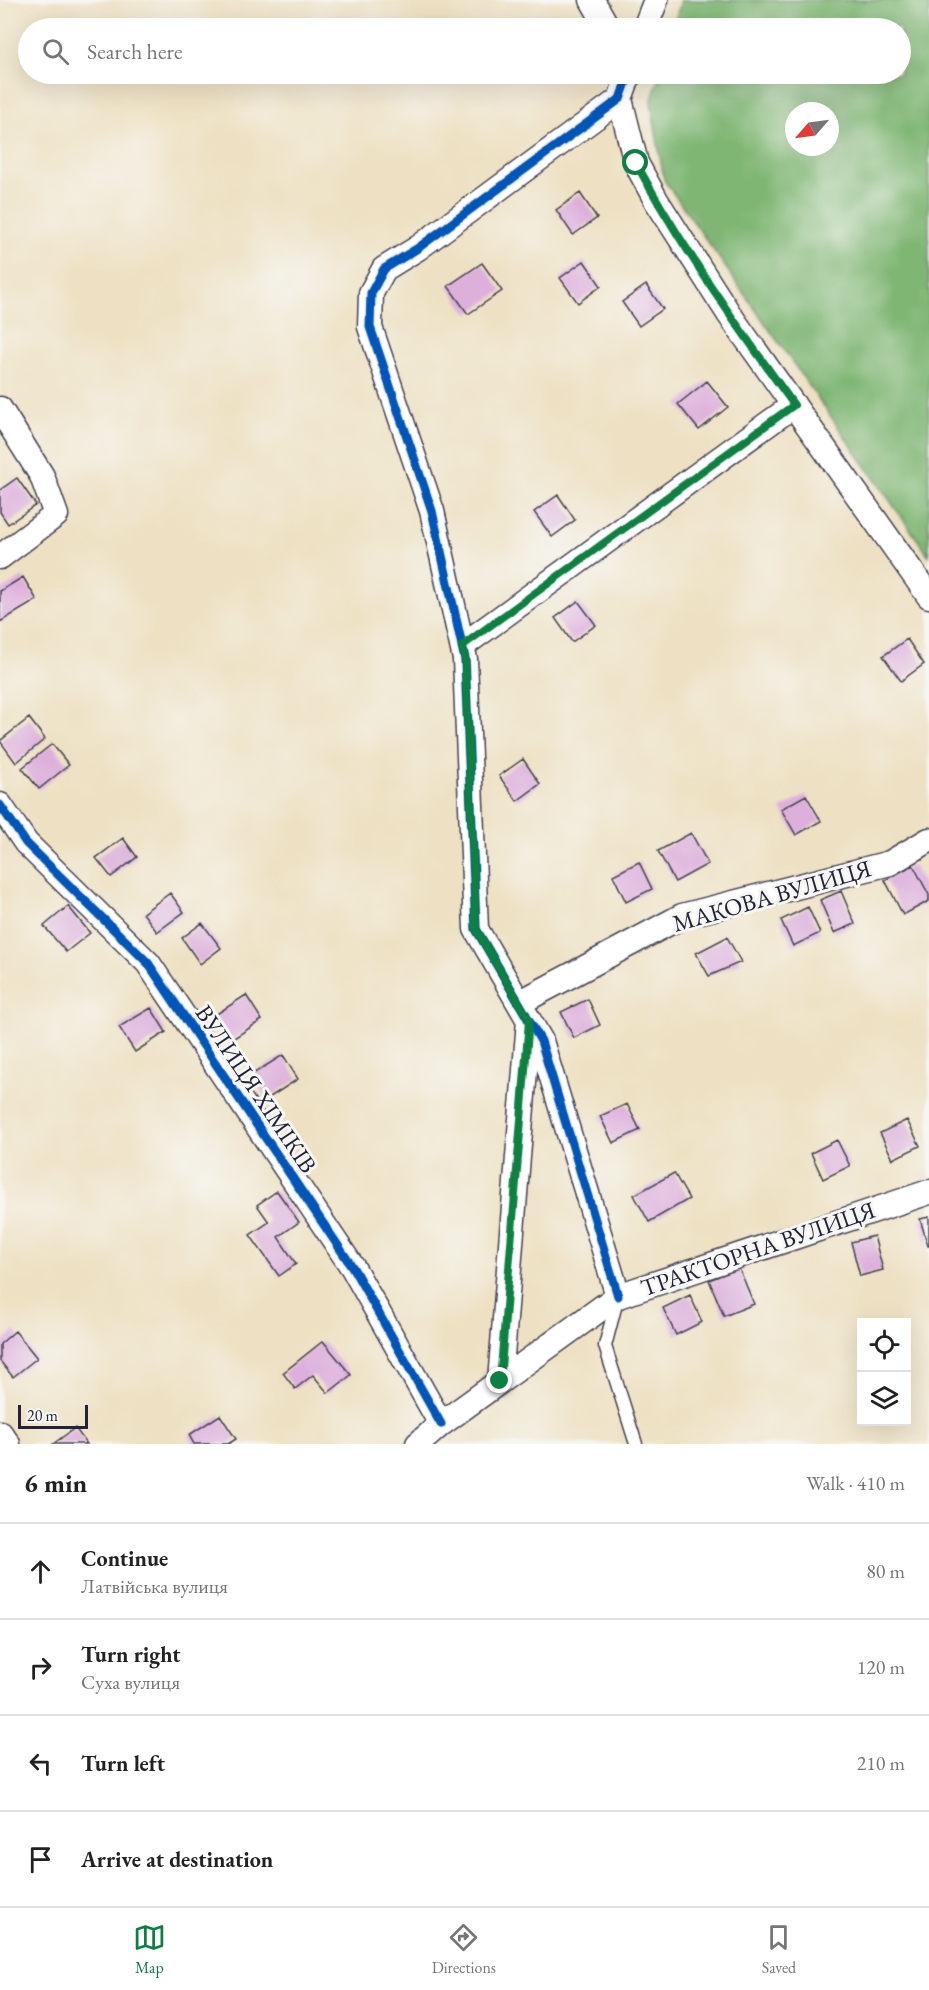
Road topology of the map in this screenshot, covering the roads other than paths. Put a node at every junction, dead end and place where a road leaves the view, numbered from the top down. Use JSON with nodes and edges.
{"nodes":[{"id":1,"x":592,"y":0,"type":"edge"},
{"id":2,"x":656,"y":0,"type":"edge"},
{"id":3,"x":602,"y":18,"type":"edge"},
{"id":4,"x":649,"y":18,"type":"edge"},
{"id":5,"x":625,"y":84,"type":"edge"},
{"id":6,"x":620,"y":99,"type":"junction"},
{"id":7,"x":794,"y":405,"type":"junction"},
{"id":8,"x":0,"y":409,"type":"edge"},
{"id":9,"x":0,"y":557,"type":"edge"},
{"id":10,"x":929,"y":596,"type":"edge"},
{"id":11,"x":462,"y":646,"type":"junction"},
{"id":12,"x":0,"y":805,"type":"edge"},
{"id":13,"x":929,"y":840,"type":"edge"},
{"id":14,"x":524,"y":1012,"type":"junction"},
{"id":15,"x":929,"y":1191,"type":"edge"},
{"id":16,"x":618,"y":1296,"type":"junction"},
{"id":17,"x":500,"y":1381,"type":"junction"},
{"id":18,"x":441,"y":1424,"type":"junction"},
{"id":19,"x":0,"y":1432,"type":"edge"},
{"id":20,"x":8,"y":1444,"type":"edge"},
{"id":21,"x":418,"y":1444,"type":"edge"},
{"id":22,"x":636,"y":1444,"type":"edge"}],
"edges":[{"from":1,"to":3,"type":"street"},
{"from":2,"to":4,"type":"street"},
{"from":5,"to":6,"type":"street"},
{"from":6,"to":7,"type":"street"},
{"from":6,"to":11,"type":"street"},
{"from":7,"to":10,"type":"street"},
{"from":7,"to":11,"type":"street"},
{"from":8,"to":9,"type":"street"},
{"from":11,"to":14,"type":"street"},
{"from":12,"to":18,"type":"street","name":"ВУЛИЦЯ ХІМІКІВ"},
{"from":13,"to":14,"type":"street","name":"МАКОВА ВУЛИЦЯ"},
{"from":14,"to":16,"type":"street"},
{"from":14,"to":17,"type":"street"},
{"from":15,"to":16,"type":"street","name":"ТРАКТОРНА ВУЛИЦЯ"},
{"from":16,"to":17,"type":"street","name":"ТРАКТОРНА ВУЛИЦЯ"},
{"from":16,"to":22,"type":"lane"},
{"from":17,"to":18,"type":"street","name":"ТРАКТОРНА ВУЛИЦЯ"},
{"from":18,"to":21,"type":"street","name":"ТРАКТОРНА ВУЛИЦЯ"},
{"from":19,"to":20,"type":"street"}]}
